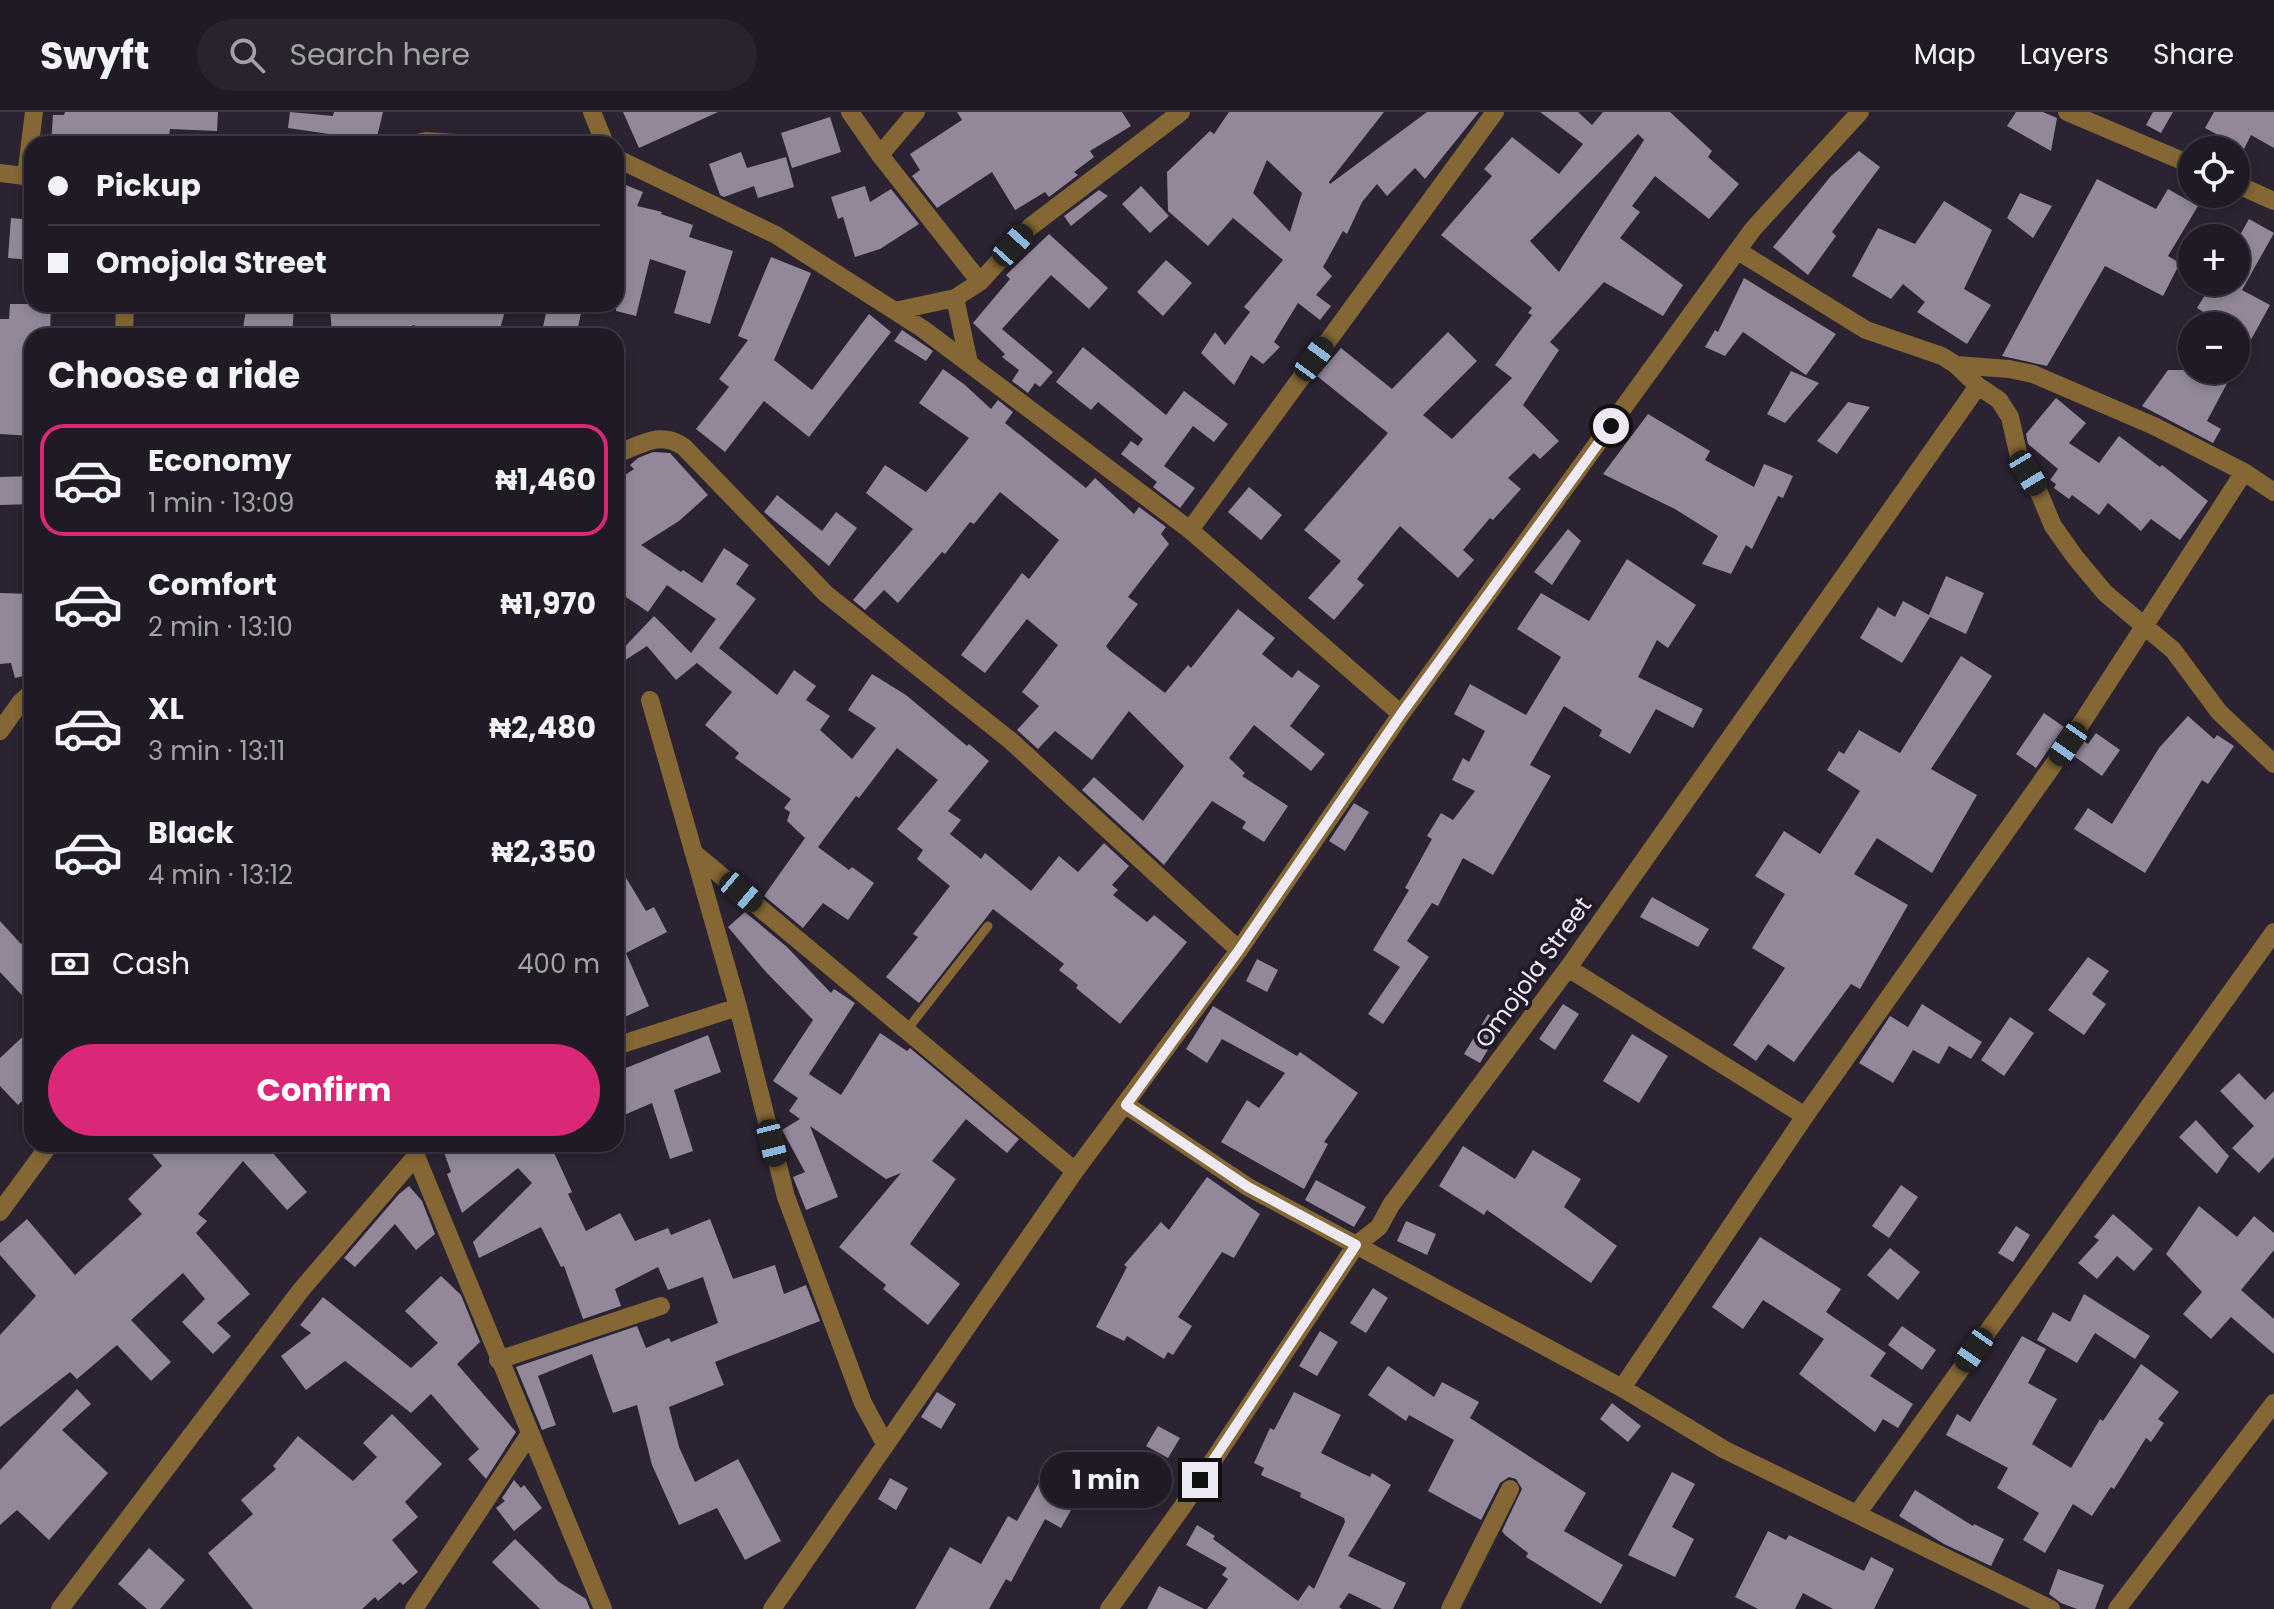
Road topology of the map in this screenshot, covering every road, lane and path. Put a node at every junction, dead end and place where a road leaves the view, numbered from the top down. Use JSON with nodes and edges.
{"nodes":[{"id":1,"x":34,"y":112,"type":"edge"},
{"id":2,"x":592,"y":112,"type":"edge"},
{"id":3,"x":850,"y":112,"type":"edge"},
{"id":4,"x":916,"y":112,"type":"edge"},
{"id":5,"x":1181,"y":112,"type":"edge"},
{"id":6,"x":1495,"y":112,"type":"edge"},
{"id":7,"x":1860,"y":112,"type":"edge"},
{"id":8,"x":2067,"y":112,"type":"edge"},
{"id":9,"x":32,"y":136,"type":"edge"},
{"id":10,"x":602,"y":136,"type":"edge"},
{"id":11,"x":880,"y":155,"type":"junction"},
{"id":12,"x":2178,"y":159,"type":"edge"},
{"id":13,"x":624,"y":162,"type":"edge"},
{"id":14,"x":0,"y":173,"type":"edge"},
{"id":15,"x":24,"y":175,"type":"edge"},
{"id":16,"x":2250,"y":190,"type":"edge"},
{"id":17,"x":2274,"y":201,"type":"edge"},
{"id":18,"x":1738,"y":251,"type":"junction"},
{"id":19,"x":980,"y":282,"type":"junction"},
{"id":20,"x":955,"y":298,"type":"junction"},
{"id":21,"x":895,"y":311,"type":"junction"},
{"id":22,"x":969,"y":363,"type":"junction"},
{"id":23,"x":1956,"y":365,"type":"junction"},
{"id":24,"x":1978,"y":386,"type":"junction"},
{"id":25,"x":624,"y":451,"type":"edge"},
{"id":26,"x":2244,"y":472,"type":"junction"},
{"id":27,"x":2274,"y":492,"type":"edge"},
{"id":28,"x":1190,"y":530,"type":"junction"},
{"id":29,"x":2142,"y":627,"type":"junction"},
{"id":30,"x":24,"y":699,"type":"edge"},
{"id":31,"x":650,"y":700,"type":"dead end"},
{"id":32,"x":1401,"y":714,"type":"junction"},
{"id":33,"x":0,"y":731,"type":"edge"},
{"id":34,"x":2274,"y":764,"type":"edge"},
{"id":35,"x":694,"y":853,"type":"junction"},
{"id":36,"x":988,"y":926,"type":"dead end"},
{"id":37,"x":2274,"y":932,"type":"edge"},
{"id":38,"x":1239,"y":950,"type":"junction"},
{"id":39,"x":1568,"y":968,"type":"junction"},
{"id":40,"x":738,"y":1007,"type":"junction"},
{"id":41,"x":906,"y":1031,"type":"junction"},
{"id":42,"x":624,"y":1043,"type":"edge"},
{"id":43,"x":1126,"y":1105,"type":"junction"},
{"id":44,"x":1805,"y":1116,"type":"junction"},
{"id":45,"x":44,"y":1152,"type":"edge"},
{"id":46,"x":411,"y":1152,"type":"edge"},
{"id":47,"x":414,"y":1152,"type":"edge"},
{"id":48,"x":1075,"y":1171,"type":"junction"},
{"id":49,"x":0,"y":1212,"type":"edge"},
{"id":50,"x":1356,"y":1245,"type":"junction"},
{"id":51,"x":661,"y":1306,"type":"dead end"},
{"id":52,"x":498,"y":1360,"type":"junction"},
{"id":53,"x":1622,"y":1388,"type":"junction"},
{"id":54,"x":2274,"y":1403,"type":"edge"},
{"id":55,"x":529,"y":1435,"type":"junction"},
{"id":56,"x":885,"y":1444,"type":"junction"},
{"id":57,"x":1510,"y":1489,"type":"dead end"},
{"id":58,"x":1857,"y":1514,"type":"junction"},
{"id":59,"x":60,"y":1609,"type":"edge"},
{"id":60,"x":414,"y":1609,"type":"edge"},
{"id":61,"x":603,"y":1609,"type":"edge"},
{"id":62,"x":772,"y":1609,"type":"edge"},
{"id":63,"x":1109,"y":1609,"type":"edge"},
{"id":64,"x":1450,"y":1609,"type":"edge"},
{"id":65,"x":2051,"y":1609,"type":"edge"},
{"id":66,"x":2117,"y":1609,"type":"edge"}],
"edges":[{"from":1,"to":9,"type":"street"},
{"from":2,"to":10,"type":"street"},
{"from":3,"to":11,"type":"street"},
{"from":4,"to":11,"type":"street"},
{"from":5,"to":19,"type":"street"},
{"from":6,"to":28,"type":"street"},
{"from":7,"to":18,"type":"street"},
{"from":8,"to":12,"type":"street"},
{"from":11,"to":19,"type":"street"},
{"from":13,"to":21,"type":"street"},
{"from":14,"to":15,"type":"street"},
{"from":16,"to":17,"type":"street"},
{"from":18,"to":23,"type":"street"},
{"from":18,"to":32,"type":"street"},
{"from":19,"to":20,"type":"street"},
{"from":20,"to":21,"type":"street"},
{"from":20,"to":22,"type":"street"},
{"from":21,"to":22,"type":"street"},
{"from":22,"to":28,"type":"street"},
{"from":23,"to":24,"type":"street"},
{"from":23,"to":26,"type":"street"},
{"from":24,"to":29,"type":"street"},
{"from":24,"to":39,"type":"street","name":"Omojola Street"},
{"from":25,"to":38,"type":"street"},
{"from":26,"to":27,"type":"street"},
{"from":26,"to":29,"type":"street"},
{"from":28,"to":32,"type":"street"},
{"from":29,"to":34,"type":"street"},
{"from":29,"to":44,"type":"street"},
{"from":30,"to":33,"type":"street"},
{"from":31,"to":35,"type":"street"},
{"from":32,"to":38,"type":"street"},
{"from":35,"to":40,"type":"street"},
{"from":35,"to":41,"type":"street"},
{"from":36,"to":41,"type":"lane"},
{"from":37,"to":58,"type":"street"},
{"from":38,"to":43,"type":"street"},
{"from":39,"to":44,"type":"street"},
{"from":39,"to":50,"type":"street","name":"Omojola Street"},
{"from":40,"to":42,"type":"street"},
{"from":40,"to":56,"type":"street"},
{"from":41,"to":48,"type":"street"},
{"from":43,"to":48,"type":"street"},
{"from":43,"to":50,"type":"street"},
{"from":44,"to":53,"type":"street"},
{"from":45,"to":49,"type":"street"},
{"from":46,"to":59,"type":"street"},
{"from":47,"to":52,"type":"street"},
{"from":48,"to":56,"type":"street"},
{"from":50,"to":53,"type":"street"},
{"from":50,"to":63,"type":"street","name":"Omojola Street"},
{"from":51,"to":52,"type":"street"},
{"from":52,"to":55,"type":"street"},
{"from":53,"to":58,"type":"street"},
{"from":54,"to":66,"type":"street"},
{"from":55,"to":60,"type":"street"},
{"from":55,"to":61,"type":"street"},
{"from":56,"to":62,"type":"street"},
{"from":57,"to":64,"type":"street"},
{"from":58,"to":65,"type":"street"}]}
